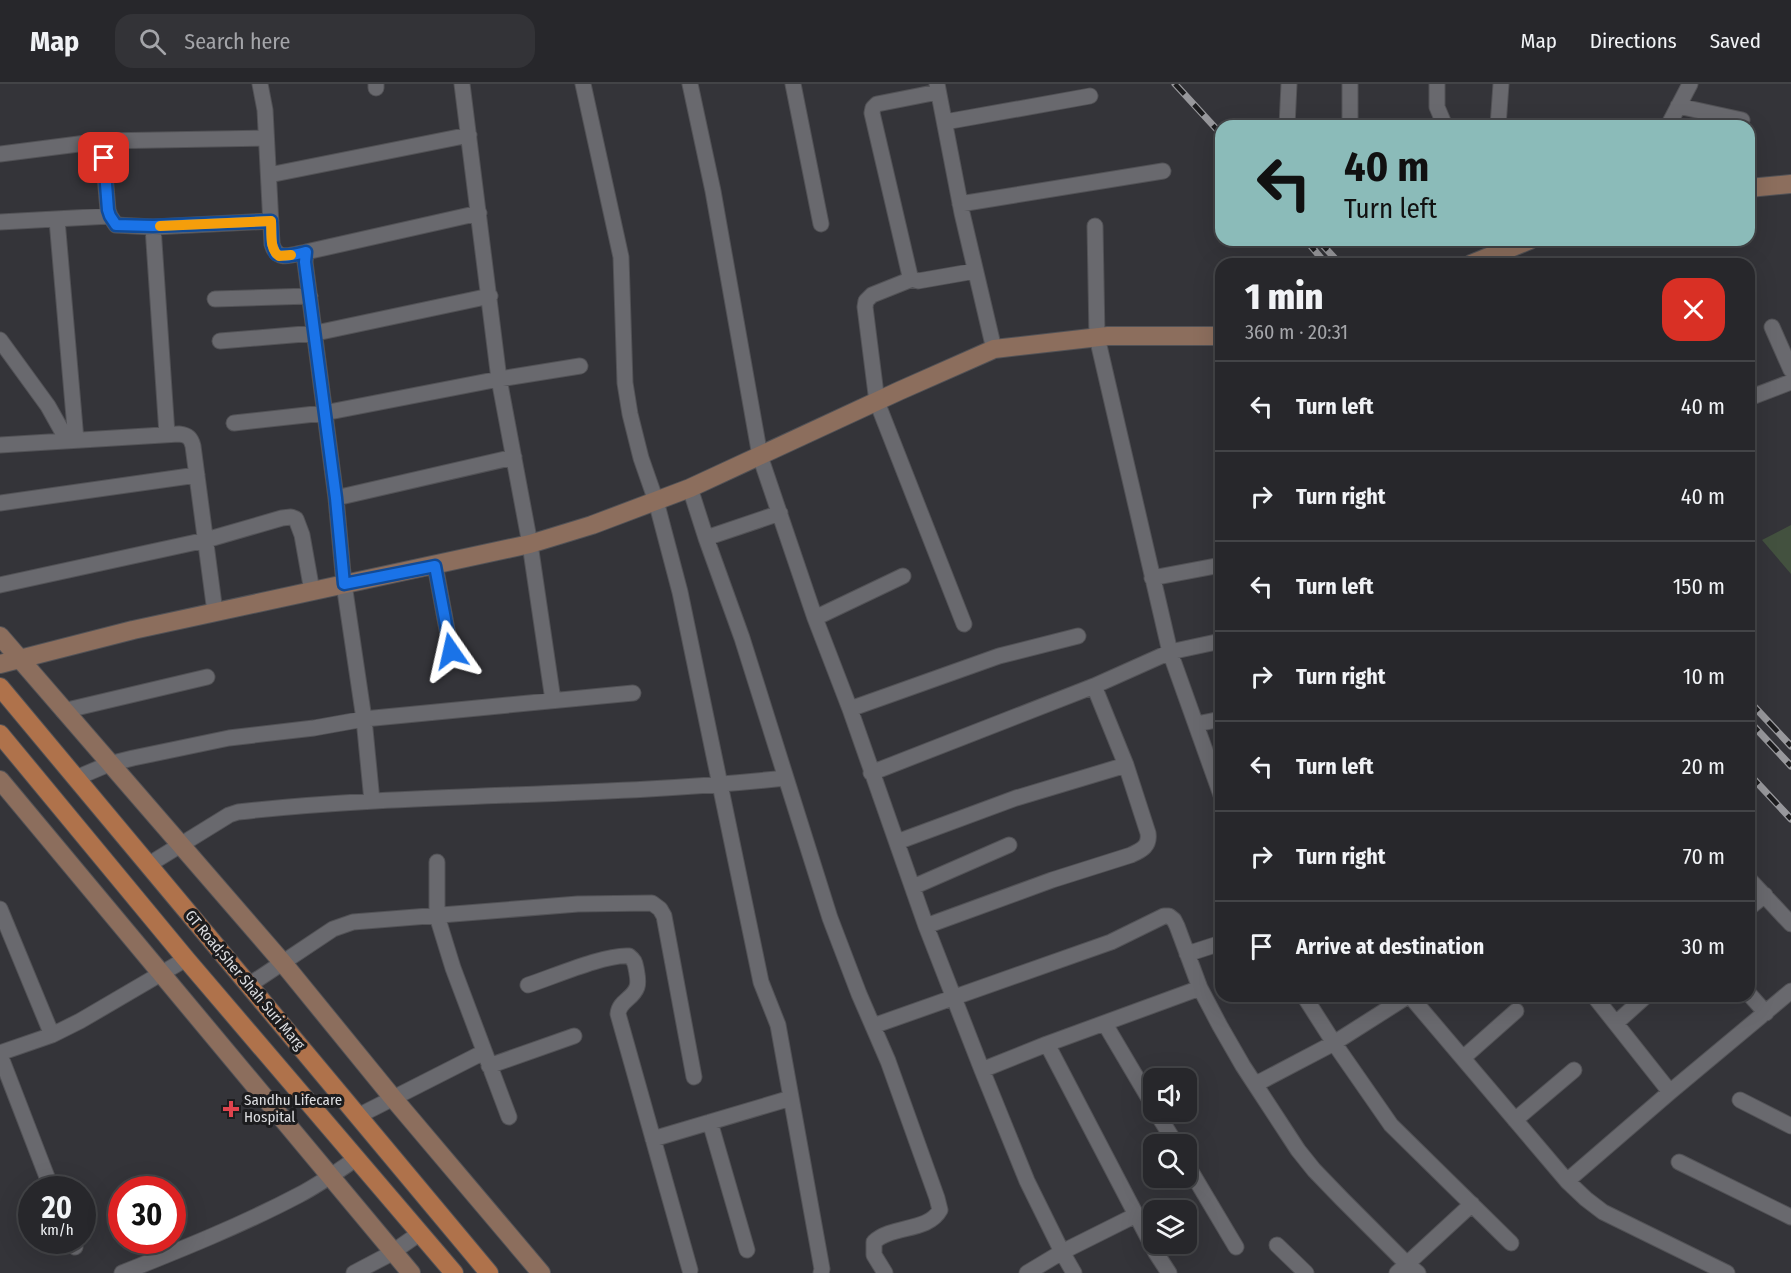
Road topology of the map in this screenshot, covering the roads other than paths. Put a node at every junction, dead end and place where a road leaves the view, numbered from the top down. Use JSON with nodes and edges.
{"nodes":[{"id":1,"x":260,"y":84,"type":"edge"},
{"id":2,"x":462,"y":84,"type":"edge"},
{"id":3,"x":583,"y":84,"type":"edge"},
{"id":4,"x":690,"y":84,"type":"edge"},
{"id":5,"x":793,"y":84,"type":"edge"},
{"id":6,"x":1288,"y":84,"type":"edge"},
{"id":7,"x":1350,"y":84,"type":"edge"},
{"id":8,"x":1437,"y":84,"type":"edge"},
{"id":9,"x":1501,"y":84,"type":"edge"},
{"id":10,"x":1690,"y":84,"type":"edge"},
{"id":11,"x":938,"y":88,"type":"edge"},
{"id":12,"x":1090,"y":96,"type":"dead end"},
{"id":13,"x":1678,"y":106,"type":"junction"},
{"id":14,"x":1287,"y":120,"type":"edge"},
{"id":15,"x":1350,"y":120,"type":"edge"},
{"id":16,"x":1442,"y":120,"type":"edge"},
{"id":17,"x":1495,"y":120,"type":"edge"},
{"id":18,"x":1671,"y":120,"type":"edge"},
{"id":19,"x":1742,"y":120,"type":"dead end"},
{"id":20,"x":945,"y":122,"type":"junction"},
{"id":21,"x":469,"y":135,"type":"junction"},
{"id":22,"x":266,"y":138,"type":"junction"},
{"id":23,"x":102,"y":141,"type":"junction"},
{"id":24,"x":0,"y":154,"type":"edge"},
{"id":25,"x":1163,"y":171,"type":"dead end"},
{"id":26,"x":269,"y":175,"type":"junction"},
{"id":27,"x":1791,"y":184,"type":"edge"},
{"id":28,"x":1755,"y":187,"type":"edge"},
{"id":29,"x":960,"y":204,"type":"junction"},
{"id":30,"x":478,"y":213,"type":"junction"},
{"id":31,"x":110,"y":216,"type":"junction"},
{"id":32,"x":57,"y":219,"type":"junction"},
{"id":33,"x":271,"y":221,"type":"junction"},
{"id":34,"x":0,"y":222,"type":"edge"},
{"id":35,"x":821,"y":224,"type":"dead end"},
{"id":36,"x":153,"y":226,"type":"junction"},
{"id":37,"x":1095,"y":226,"type":"dead end"},
{"id":38,"x":1499,"y":246,"type":"edge"},
{"id":39,"x":306,"y":252,"type":"junction"},
{"id":40,"x":1480,"y":258,"type":"edge"},
{"id":41,"x":975,"y":271,"type":"junction"},
{"id":42,"x":912,"y":279,"type":"junction"},
{"id":43,"x":310,"y":296,"type":"junction"},
{"id":44,"x":490,"y":296,"type":"junction"},
{"id":45,"x":215,"y":299,"type":"dead end"},
{"id":46,"x":1772,"y":327,"type":"dead end"},
{"id":47,"x":315,"y":333,"type":"junction"},
{"id":48,"x":1215,"y":336,"type":"edge"},
{"id":49,"x":1097,"y":338,"type":"junction"},
{"id":50,"x":0,"y":340,"type":"edge"},
{"id":51,"x":220,"y":341,"type":"dead end"},
{"id":52,"x":994,"y":349,"type":"junction"},
{"id":53,"x":580,"y":366,"type":"dead end"},
{"id":54,"x":1791,"y":370,"type":"edge"},
{"id":55,"x":499,"y":379,"type":"junction"},
{"id":56,"x":1791,"y":382,"type":"edge"},
{"id":57,"x":1755,"y":397,"type":"edge"},
{"id":58,"x":877,"y":402,"type":"junction"},
{"id":59,"x":324,"y":412,"type":"junction"},
{"id":60,"x":234,"y":423,"type":"dead end"},
{"id":61,"x":167,"y":434,"type":"junction"},
{"id":62,"x":71,"y":440,"type":"junction"},
{"id":63,"x":0,"y":445,"type":"edge"},
{"id":64,"x":760,"y":456,"type":"junction"},
{"id":65,"x":514,"y":457,"type":"junction"},
{"id":66,"x":198,"y":475,"type":"junction"},
{"id":67,"x":690,"y":488,"type":"junction"},
{"id":68,"x":336,"y":498,"type":"junction"},
{"id":69,"x":656,"y":501,"type":"junction"},
{"id":70,"x":0,"y":502,"type":"edge"},
{"id":71,"x":780,"y":513,"type":"junction"},
{"id":72,"x":705,"y":538,"type":"junction"},
{"id":73,"x":206,"y":540,"type":"junction"},
{"id":74,"x":530,"y":544,"type":"junction"},
{"id":75,"x":1215,"y":565,"type":"edge"},
{"id":76,"x":435,"y":566,"type":"junction"},
{"id":77,"x":903,"y":576,"type":"dead end"},
{"id":78,"x":1152,"y":578,"type":"junction"},
{"id":79,"x":344,"y":584,"type":"junction"},
{"id":80,"x":0,"y":585,"type":"edge"},
{"id":81,"x":312,"y":591,"type":"junction"},
{"id":82,"x":215,"y":612,"type":"junction"},
{"id":83,"x":815,"y":618,"type":"junction"},
{"id":84,"x":964,"y":624,"type":"dead end"},
{"id":85,"x":0,"y":636,"type":"edge"},
{"id":86,"x":1078,"y":636,"type":"dead end"},
{"id":87,"x":1215,"y":642,"type":"edge"},
{"id":88,"x":451,"y":651,"type":"dead end"},
{"id":89,"x":1170,"y":652,"type":"junction"},
{"id":90,"x":20,"y":660,"type":"junction"},
{"id":91,"x":0,"y":664,"type":"edge"},
{"id":92,"x":207,"y":677,"type":"dead end"},
{"id":93,"x":1094,"y":686,"type":"junction"},
{"id":94,"x":0,"y":687,"type":"edge"},
{"id":95,"x":633,"y":693,"type":"dead end"},
{"id":96,"x":553,"y":700,"type":"junction"},
{"id":97,"x":850,"y":709,"type":"junction"},
{"id":98,"x":63,"y":711,"type":"junction"},
{"id":99,"x":364,"y":720,"type":"junction"},
{"id":100,"x":1215,"y":720,"type":"edge"},
{"id":101,"x":1197,"y":724,"type":"junction"},
{"id":102,"x":0,"y":734,"type":"edge"},
{"id":103,"x":110,"y":765,"type":"junction"},
{"id":104,"x":1126,"y":765,"type":"junction"},
{"id":105,"x":871,"y":773,"type":"junction"},
{"id":106,"x":1215,"y":777,"type":"edge"},
{"id":107,"x":76,"y":778,"type":"junction"},
{"id":108,"x":785,"y":778,"type":"junction"},
{"id":109,"x":0,"y":780,"type":"edge"},
{"id":110,"x":719,"y":785,"type":"junction"},
{"id":111,"x":372,"y":801,"type":"junction"},
{"id":112,"x":897,"y":842,"type":"junction"},
{"id":113,"x":181,"y":844,"type":"junction"},
{"id":114,"x":1009,"y":845,"type":"dead end"},
{"id":115,"x":437,"y":862,"type":"dead end"},
{"id":116,"x":148,"y":865,"type":"junction"},
{"id":117,"x":1755,"y":885,"type":"edge"},
{"id":118,"x":913,"y":887,"type":"junction"},
{"id":119,"x":1765,"y":896,"type":"junction"},
{"id":120,"x":1755,"y":904,"type":"edge"},
{"id":121,"x":0,"y":909,"type":"edge"},
{"id":122,"x":437,"y":916,"type":"junction"},
{"id":123,"x":1791,"y":924,"type":"edge"},
{"id":124,"x":926,"y":926,"type":"junction"},
{"id":125,"x":1215,"y":946,"type":"edge"},
{"id":126,"x":1187,"y":954,"type":"junction"},
{"id":127,"x":186,"y":959,"type":"junction"},
{"id":128,"x":283,"y":963,"type":"junction"},
{"id":129,"x":162,"y":973,"type":"junction"},
{"id":130,"x":249,"y":985,"type":"junction"},
{"id":131,"x":528,"y":985,"type":"dead end"},
{"id":132,"x":1200,"y":987,"type":"junction"},
{"id":133,"x":1791,"y":992,"type":"edge"},
{"id":134,"x":954,"y":998,"type":"junction"},
{"id":135,"x":1755,"y":1001,"type":"edge"},
{"id":136,"x":1308,"y":1002,"type":"edge"},
{"id":137,"x":1399,"y":1002,"type":"edge"},
{"id":138,"x":1414,"y":1002,"type":"edge"},
{"id":139,"x":1599,"y":1002,"type":"edge"},
{"id":140,"x":1639,"y":1002,"type":"edge"},
{"id":141,"x":1516,"y":1011,"type":"dead end"},
{"id":142,"x":1766,"y":1013,"type":"junction"},
{"id":143,"x":1616,"y":1023,"type":"junction"},
{"id":144,"x":1105,"y":1024,"type":"junction"},
{"id":145,"x":873,"y":1026,"type":"junction"},
{"id":146,"x":52,"y":1035,"type":"junction"},
{"id":147,"x":574,"y":1036,"type":"dead end"},
{"id":148,"x":1334,"y":1043,"type":"junction"},
{"id":149,"x":1047,"y":1044,"type":"junction"},
{"id":150,"x":0,"y":1054,"type":"edge"},
{"id":151,"x":1463,"y":1058,"type":"junction"},
{"id":152,"x":487,"y":1059,"type":"junction"},
{"id":153,"x":1574,"y":1070,"type":"dead end"},
{"id":154,"x":982,"y":1071,"type":"junction"},
{"id":155,"x":694,"y":1077,"type":"dead end"},
{"id":156,"x":1256,"y":1084,"type":"junction"},
{"id":157,"x":1143,"y":1088,"type":"edge"},
{"id":158,"x":1670,"y":1092,"type":"junction"},
{"id":159,"x":393,"y":1098,"type":"junction"},
{"id":160,"x":792,"y":1098,"type":"junction"},
{"id":161,"x":1740,"y":1100,"type":"dead end"},
{"id":162,"x":358,"y":1116,"type":"junction"},
{"id":163,"x":509,"y":1118,"type":"dead end"},
{"id":164,"x":1515,"y":1120,"type":"junction"},
{"id":165,"x":710,"y":1122,"type":"junction"},
{"id":166,"x":1791,"y":1126,"type":"edge"},
{"id":167,"x":653,"y":1138,"type":"junction"},
{"id":168,"x":357,"y":1158,"type":"junction"},
{"id":169,"x":1679,"y":1162,"type":"dead end"},
{"id":170,"x":47,"y":1176,"type":"edge"},
{"id":171,"x":331,"y":1176,"type":"junction"},
{"id":172,"x":1197,"y":1181,"type":"edge"},
{"id":173,"x":1567,"y":1181,"type":"junction"},
{"id":174,"x":1472,"y":1204,"type":"junction"},
{"id":175,"x":1136,"y":1215,"type":"junction"},
{"id":176,"x":1791,"y":1217,"type":"edge"},
{"id":177,"x":420,"y":1233,"type":"junction"},
{"id":178,"x":1511,"y":1243,"type":"dead end"},
{"id":179,"x":1277,"y":1245,"type":"dead end"},
{"id":180,"x":1236,"y":1247,"type":"dead end"},
{"id":181,"x":747,"y":1250,"type":"dead end"},
{"id":182,"x":393,"y":1252,"type":"junction"},
{"id":183,"x":1062,"y":1252,"type":"junction"},
{"id":184,"x":690,"y":1270,"type":"dead end"},
{"id":185,"x":1407,"y":1270,"type":"edge"},
{"id":186,"x":122,"y":1273,"type":"edge"},
{"id":187,"x":354,"y":1273,"type":"edge"},
{"id":188,"x":411,"y":1273,"type":"edge"},
{"id":189,"x":454,"y":1273,"type":"edge"},
{"id":190,"x":489,"y":1273,"type":"edge"},
{"id":191,"x":541,"y":1273,"type":"edge"},
{"id":192,"x":821,"y":1273,"type":"edge"},
{"id":193,"x":885,"y":1273,"type":"edge"},
{"id":194,"x":1027,"y":1273,"type":"edge"},
{"id":195,"x":1074,"y":1273,"type":"edge"},
{"id":196,"x":1169,"y":1273,"type":"edge"},
{"id":197,"x":1306,"y":1273,"type":"edge"},
{"id":198,"x":1727,"y":1273,"type":"edge"}],
"edges":[{"from":1,"to":22,"type":"street"},
{"from":2,"to":21,"type":"street"},
{"from":3,"to":69,"type":"street"},
{"from":4,"to":64,"type":"street"},
{"from":5,"to":35,"type":"street"},
{"from":6,"to":14,"type":"street"},
{"from":7,"to":15,"type":"street"},
{"from":8,"to":16,"type":"street"},
{"from":9,"to":17,"type":"street"},
{"from":10,"to":13,"type":"street"},
{"from":11,"to":20,"type":"street"},
{"from":11,"to":42,"type":"street"},
{"from":12,"to":20,"type":"street"},
{"from":13,"to":18,"type":"street"},
{"from":13,"to":19,"type":"street"},
{"from":20,"to":29,"type":"street"},
{"from":21,"to":26,"type":"street"},
{"from":21,"to":30,"type":"street"},
{"from":22,"to":23,"type":"street"},
{"from":22,"to":26,"type":"street"},
{"from":23,"to":24,"type":"street"},
{"from":23,"to":31,"type":"street"},
{"from":25,"to":29,"type":"street"},
{"from":26,"to":33,"type":"street"},
{"from":27,"to":28,"type":"main road"},
{"from":29,"to":41,"type":"street"},
{"from":30,"to":39,"type":"street"},
{"from":30,"to":44,"type":"street"},
{"from":31,"to":32,"type":"street"},
{"from":31,"to":36,"type":"street"},
{"from":32,"to":34,"type":"street"},
{"from":32,"to":62,"type":"street"},
{"from":33,"to":36,"type":"street"},
{"from":33,"to":39,"type":"street"},
{"from":36,"to":61,"type":"street"},
{"from":37,"to":49,"type":"street"},
{"from":38,"to":40,"type":"main road"},
{"from":39,"to":43,"type":"street"},
{"from":41,"to":42,"type":"street"},
{"from":41,"to":52,"type":"street"},
{"from":42,"to":58,"type":"street"},
{"from":43,"to":45,"type":"street"},
{"from":43,"to":47,"type":"street"},
{"from":44,"to":47,"type":"street"},
{"from":44,"to":55,"type":"street"},
{"from":46,"to":54,"type":"street"},
{"from":47,"to":51,"type":"street"},
{"from":47,"to":59,"type":"street"},
{"from":48,"to":49,"type":"main road"},
{"from":49,"to":52,"type":"main road"},
{"from":49,"to":78,"type":"street"},
{"from":50,"to":62,"type":"street"},
{"from":52,"to":58,"type":"main road"},
{"from":53,"to":55,"type":"street"},
{"from":55,"to":59,"type":"street"},
{"from":55,"to":65,"type":"street"},
{"from":56,"to":57,"type":"street"},
{"from":58,"to":64,"type":"main road"},
{"from":58,"to":84,"type":"street"},
{"from":59,"to":60,"type":"street"},
{"from":59,"to":68,"type":"street"},
{"from":61,"to":62,"type":"street"},
{"from":61,"to":66,"type":"street"},
{"from":62,"to":63,"type":"street"},
{"from":64,"to":67,"type":"main road"},
{"from":64,"to":71,"type":"street"},
{"from":65,"to":68,"type":"street"},
{"from":65,"to":74,"type":"street"},
{"from":66,"to":70,"type":"street"},
{"from":66,"to":73,"type":"street"},
{"from":67,"to":69,"type":"main road"},
{"from":67,"to":72,"type":"street"},
{"from":68,"to":79,"type":"street"},
{"from":69,"to":74,"type":"main road"},
{"from":69,"to":110,"type":"street"},
{"from":71,"to":72,"type":"street"},
{"from":71,"to":83,"type":"street"},
{"from":72,"to":108,"type":"street"},
{"from":73,"to":80,"type":"street"},
{"from":73,"to":81,"type":"street"},
{"from":73,"to":82,"type":"street"},
{"from":74,"to":76,"type":"main road"},
{"from":74,"to":96,"type":"street"},
{"from":75,"to":78,"type":"street"},
{"from":76,"to":79,"type":"main road"},
{"from":76,"to":88,"type":"street"},
{"from":77,"to":83,"type":"street"},
{"from":78,"to":89,"type":"street"},
{"from":79,"to":81,"type":"main road"},
{"from":79,"to":99,"type":"street"},
{"from":81,"to":82,"type":"main road"},
{"from":82,"to":90,"type":"main road"},
{"from":83,"to":97,"type":"street"},
{"from":85,"to":90,"type":"main road"},
{"from":86,"to":97,"type":"street"},
{"from":87,"to":89,"type":"street"},
{"from":89,"to":93,"type":"street"},
{"from":89,"to":101,"type":"street"},
{"from":90,"to":91,"type":"main road"},
{"from":90,"to":98,"type":"main road"},
{"from":92,"to":98,"type":"street"},
{"from":93,"to":104,"type":"street"},
{"from":93,"to":105,"type":"street"},
{"from":94,"to":107,"type":"main road","name":"GT Road;Sher Shah Suri Marg"},
{"from":95,"to":96,"type":"street"},
{"from":96,"to":99,"type":"street"},
{"from":97,"to":105,"type":"street"},
{"from":98,"to":103,"type":"main road"},
{"from":99,"to":103,"type":"street"},
{"from":99,"to":111,"type":"street"},
{"from":100,"to":101,"type":"street"},
{"from":101,"to":106,"type":"street"},
{"from":102,"to":127,"type":"main road","name":"GT Road;Sher Shah Suri Marg"},
{"from":103,"to":107,"type":"street"},
{"from":103,"to":113,"type":"main road"},
{"from":104,"to":112,"type":"street"},
{"from":104,"to":124,"type":"street"},
{"from":105,"to":112,"type":"street"},
{"from":107,"to":116,"type":"main road","name":"GT Road;Sher Shah Suri Marg"},
{"from":108,"to":110,"type":"street"},
{"from":108,"to":145,"type":"street"},
{"from":109,"to":129,"type":"main road"},
{"from":110,"to":111,"type":"street"},
{"from":110,"to":160,"type":"street"},
{"from":111,"to":113,"type":"street"},
{"from":112,"to":118,"type":"street"},
{"from":113,"to":116,"type":"street"},
{"from":113,"to":128,"type":"main road"},
{"from":114,"to":118,"type":"street"},
{"from":115,"to":122,"type":"street"},
{"from":116,"to":130,"type":"main road","name":"GT Road;Sher Shah Suri Marg"},
{"from":117,"to":119,"type":"street"},
{"from":118,"to":124,"type":"street"},
{"from":119,"to":120,"type":"street"},
{"from":119,"to":123,"type":"street"},
{"from":121,"to":146,"type":"street"},
{"from":122,"to":128,"type":"street"},
{"from":122,"to":152,"type":"street"},
{"from":122,"to":155,"type":"street"},
{"from":124,"to":134,"type":"street"},
{"from":125,"to":126,"type":"street"},
{"from":126,"to":132,"type":"street"},
{"from":126,"to":134,"type":"street"},
{"from":127,"to":129,"type":"street"},
{"from":127,"to":168,"type":"main road","name":"GT Road;Sher Shah Suri Marg"},
{"from":128,"to":130,"type":"street"},
{"from":128,"to":159,"type":"main road"},
{"from":129,"to":146,"type":"street"},
{"from":129,"to":171,"type":"main road"},
{"from":130,"to":162,"type":"main road","name":"GT Road;Sher Shah Suri Marg"},
{"from":131,"to":167,"type":"street"},
{"from":132,"to":144,"type":"street"},
{"from":132,"to":156,"type":"street"},
{"from":133,"to":142,"type":"street"},
{"from":134,"to":145,"type":"street"},
{"from":134,"to":154,"type":"street"},
{"from":135,"to":142,"type":"street"},
{"from":136,"to":148,"type":"street"},
{"from":137,"to":148,"type":"street"},
{"from":138,"to":151,"type":"street"},
{"from":139,"to":143,"type":"street"},
{"from":140,"to":143,"type":"street"},
{"from":141,"to":151,"type":"street"},
{"from":142,"to":158,"type":"street"},
{"from":143,"to":158,"type":"street"},
{"from":144,"to":149,"type":"street"},
{"from":144,"to":157,"type":"street"},
{"from":145,"to":193,"type":"street"},
{"from":146,"to":150,"type":"street"},
{"from":147,"to":152,"type":"street"},
{"from":148,"to":156,"type":"street"},
{"from":148,"to":174,"type":"street"},
{"from":149,"to":154,"type":"street"},
{"from":149,"to":175,"type":"street"},
{"from":150,"to":170,"type":"street"},
{"from":151,"to":164,"type":"street"},
{"from":152,"to":159,"type":"street"},
{"from":152,"to":163,"type":"street"},
{"from":153,"to":164,"type":"street"},
{"from":154,"to":183,"type":"street"},
{"from":156,"to":185,"type":"street"},
{"from":158,"to":173,"type":"street"},
{"from":159,"to":162,"type":"street"},
{"from":159,"to":191,"type":"main road"},
{"from":160,"to":165,"type":"street"},
{"from":160,"to":192,"type":"street"},
{"from":161,"to":166,"type":"street"},
{"from":162,"to":190,"type":"main road","name":"GT Road;Sher Shah Suri Marg"},
{"from":164,"to":173,"type":"street"},
{"from":165,"to":167,"type":"street"},
{"from":165,"to":181,"type":"street"},
{"from":167,"to":184,"type":"street"},
{"from":168,"to":171,"type":"street"},
{"from":168,"to":177,"type":"main road","name":"GT Road;Sher Shah Suri Marg"},
{"from":169,"to":176,"type":"street"},
{"from":171,"to":182,"type":"main road"},
{"from":171,"to":186,"type":"street"},
{"from":172,"to":180,"type":"street"},
{"from":173,"to":198,"type":"street"},
{"from":174,"to":178,"type":"street"},
{"from":174,"to":185,"type":"street"},
{"from":175,"to":183,"type":"street"},
{"from":175,"to":196,"type":"street"},
{"from":177,"to":182,"type":"street"},
{"from":177,"to":189,"type":"main road","name":"GT Road;Sher Shah Suri Marg"},
{"from":179,"to":197,"type":"street"},
{"from":182,"to":187,"type":"street"},
{"from":182,"to":188,"type":"main road"},
{"from":183,"to":194,"type":"street"},
{"from":183,"to":195,"type":"street"}]}
